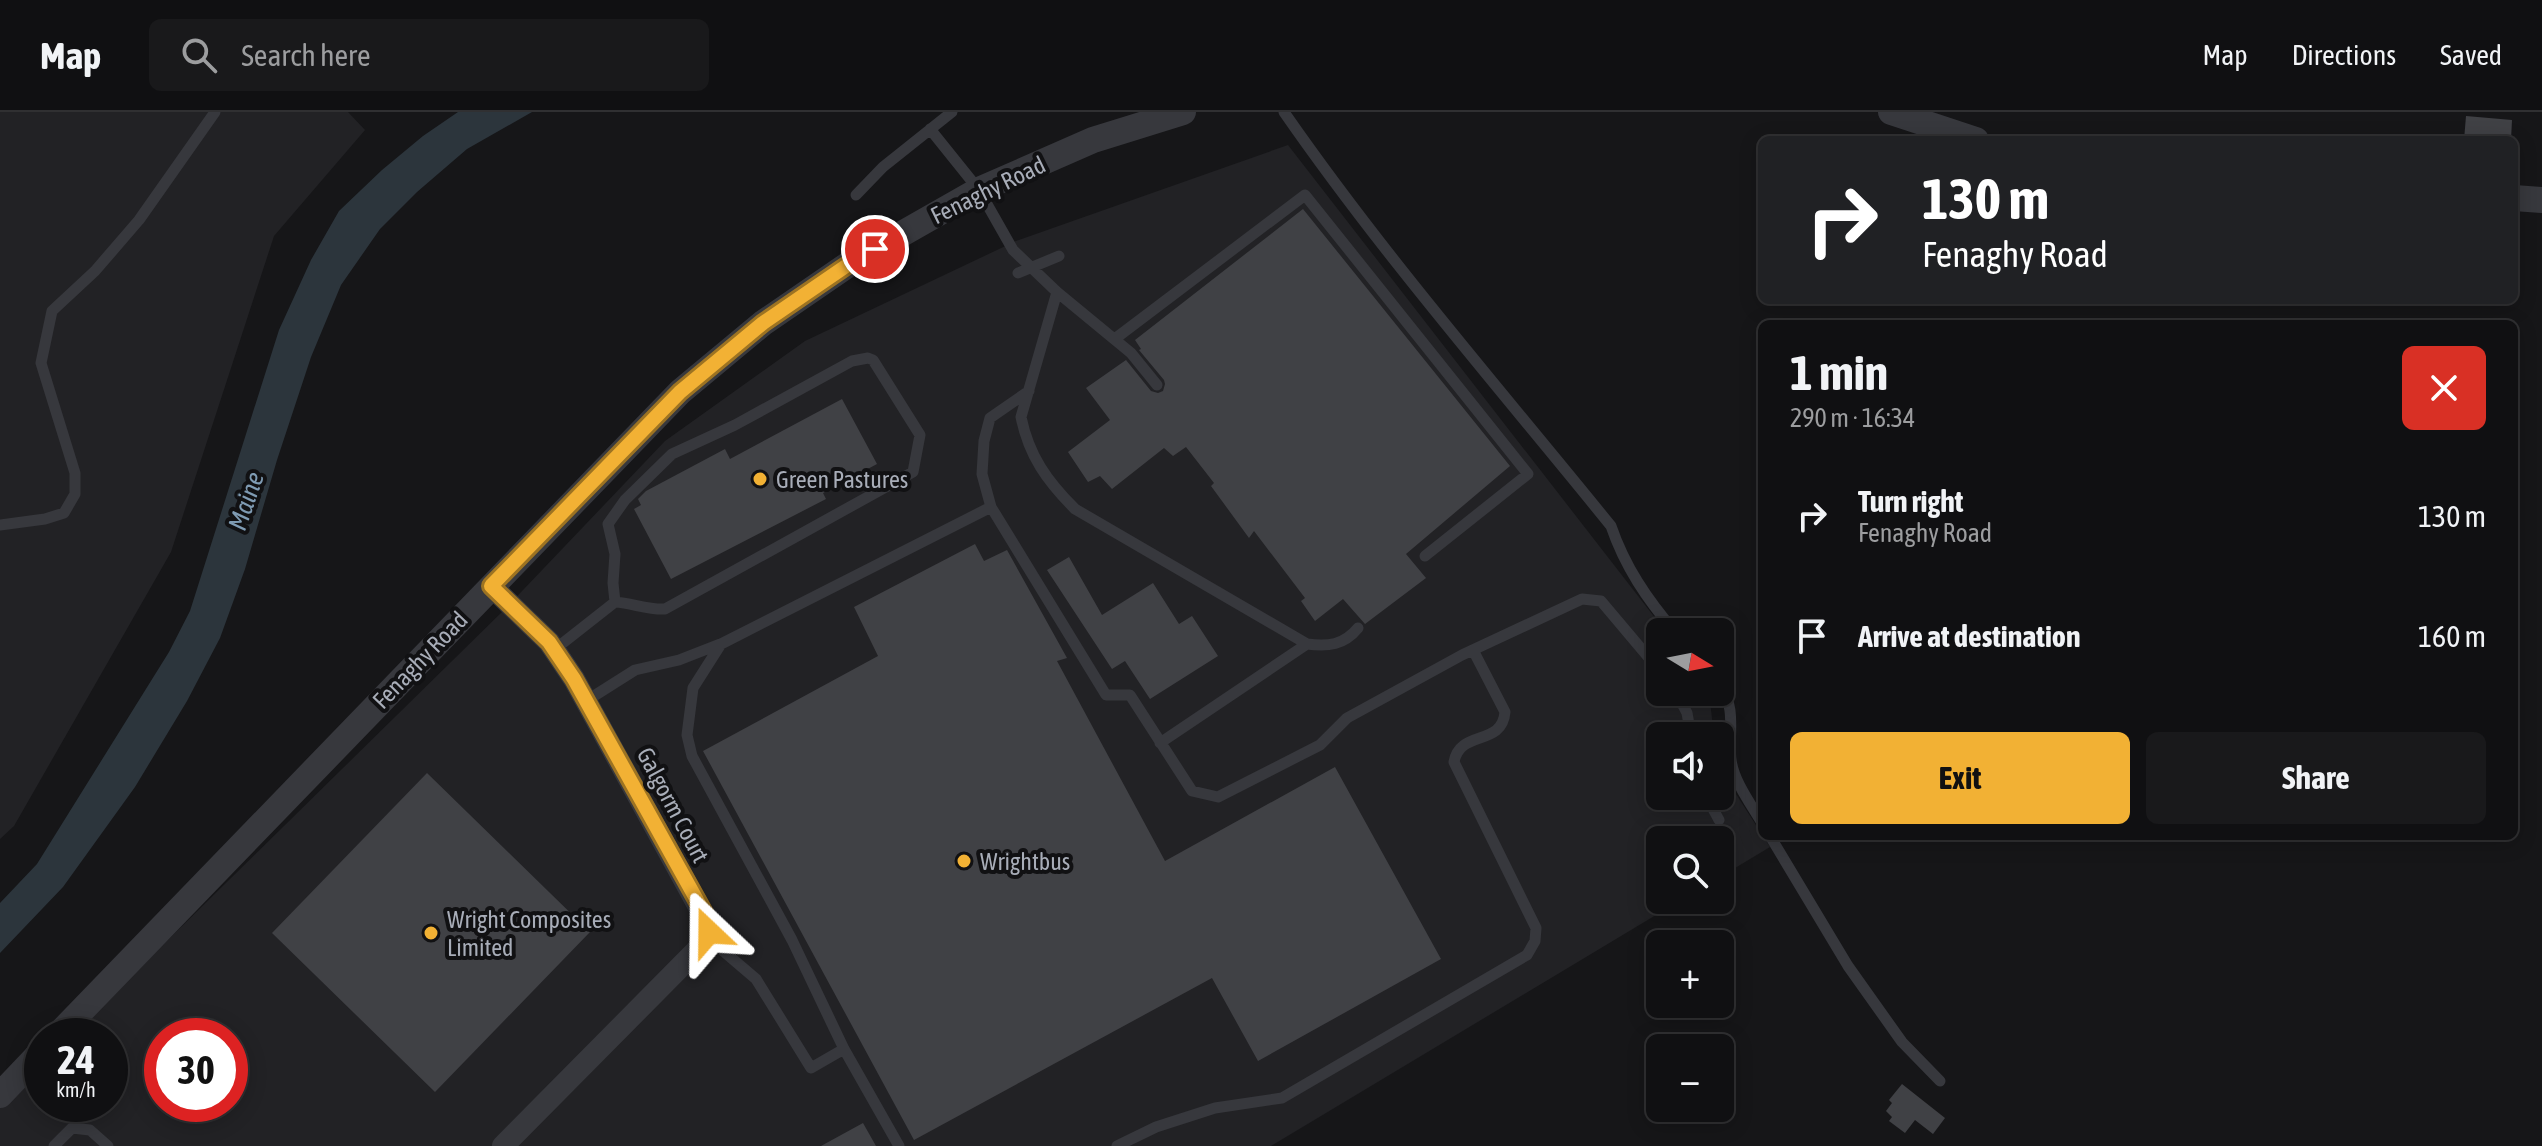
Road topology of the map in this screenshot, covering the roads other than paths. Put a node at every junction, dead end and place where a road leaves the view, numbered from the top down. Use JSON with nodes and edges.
{"nodes":[{"id":1,"x":215,"y":112,"type":"edge"},
{"id":2,"x":952,"y":112,"type":"edge"},
{"id":3,"x":1183,"y":112,"type":"edge"},
{"id":4,"x":1284,"y":112,"type":"edge"},
{"id":5,"x":1891,"y":112,"type":"edge"},
{"id":6,"x":930,"y":129,"type":"junction"},
{"id":7,"x":1964,"y":136,"type":"edge"},
{"id":8,"x":979,"y":190,"type":"junction"},
{"id":9,"x":856,"y":195,"type":"dead end"},
{"id":10,"x":2518,"y":198,"type":"edge"},
{"id":11,"x":2542,"y":200,"type":"edge"},
{"id":12,"x":1059,"y":256,"type":"dead end"},
{"id":13,"x":1032,"y":268,"type":"junction"},
{"id":14,"x":1018,"y":273,"type":"dead end"},
{"id":15,"x":1057,"y":292,"type":"junction"},
{"id":16,"x":1116,"y":338,"type":"junction"},
{"id":17,"x":1157,"y":385,"type":"dead end"},
{"id":18,"x":1029,"y":391,"type":"junction"},
{"id":19,"x":991,"y":507,"type":"junction"},
{"id":20,"x":0,"y":525,"type":"edge"},
{"id":21,"x":1425,"y":556,"type":"dead end"},
{"id":22,"x":491,"y":586,"type":"junction"},
{"id":23,"x":615,"y":602,"type":"junction"},
{"id":24,"x":1664,"y":618,"type":"edge"},
{"id":25,"x":1358,"y":628,"type":"dead end"},
{"id":26,"x":721,"y":644,"type":"junction"},
{"id":27,"x":1307,"y":644,"type":"junction"},
{"id":28,"x":554,"y":650,"type":"junction"},
{"id":29,"x":1473,"y":650,"type":"junction"},
{"id":30,"x":1646,"y":654,"type":"edge"},
{"id":31,"x":586,"y":701,"type":"junction"},
{"id":32,"x":1730,"y":706,"type":"edge"},
{"id":33,"x":1160,"y":743,"type":"junction"},
{"id":34,"x":1714,"y":810,"type":"edge"},
{"id":35,"x":1758,"y":816,"type":"edge"},
{"id":36,"x":1719,"y":820,"type":"dead end"},
{"id":37,"x":1772,"y":840,"type":"edge"},
{"id":38,"x":708,"y":938,"type":"junction"},
{"id":39,"x":74,"y":1018,"type":"edge"},
{"id":40,"x":844,"y":1049,"type":"junction"},
{"id":41,"x":24,"y":1070,"type":"edge"},
{"id":42,"x":1940,"y":1081,"type":"dead end"},
{"id":43,"x":0,"y":1095,"type":"edge"},
{"id":44,"x":54,"y":1146,"type":"edge"},
{"id":45,"x":108,"y":1146,"type":"edge"},
{"id":46,"x":503,"y":1146,"type":"edge"},
{"id":47,"x":899,"y":1146,"type":"edge"},
{"id":48,"x":1117,"y":1146,"type":"edge"}],
"edges":[{"from":1,"to":20,"type":"lane"},
{"from":2,"to":6,"type":"lane"},
{"from":3,"to":8,"type":"street","name":"Fenaghy Road"},
{"from":4,"to":24,"type":"lane"},
{"from":5,"to":7,"type":"street"},
{"from":6,"to":8,"type":"lane"},
{"from":6,"to":9,"type":"lane"},
{"from":8,"to":13,"type":"lane"},
{"from":8,"to":22,"type":"street","name":"Fenaghy Road"},
{"from":10,"to":11,"type":"street"},
{"from":12,"to":13,"type":"lane"},
{"from":13,"to":14,"type":"lane"},
{"from":13,"to":15,"type":"lane"},
{"from":15,"to":16,"type":"lane"},
{"from":15,"to":18,"type":"lane"},
{"from":16,"to":17,"type":"lane"},
{"from":16,"to":21,"type":"lane"},
{"from":18,"to":19,"type":"lane"},
{"from":18,"to":27,"type":"lane"},
{"from":19,"to":26,"type":"lane"},
{"from":19,"to":33,"type":"lane"},
{"from":22,"to":28,"type":"street","name":"Galgorm Court"},
{"from":22,"to":39,"type":"street","name":"Fenaghy Road"},
{"from":23,"to":23,"type":"lane"},
{"from":23,"to":28,"type":"lane"},
{"from":25,"to":27,"type":"lane"},
{"from":26,"to":31,"type":"lane"},
{"from":26,"to":40,"type":"lane"},
{"from":27,"to":33,"type":"lane"},
{"from":28,"to":31,"type":"street","name":"Galgorm Court"},
{"from":29,"to":30,"type":"lane"},
{"from":29,"to":33,"type":"lane"},
{"from":29,"to":48,"type":"lane"},
{"from":31,"to":38,"type":"street","name":"Galgorm Court"},
{"from":32,"to":35,"type":"lane"},
{"from":34,"to":36,"type":"lane"},
{"from":37,"to":42,"type":"lane"},
{"from":38,"to":40,"type":"lane"},
{"from":38,"to":46,"type":"street"},
{"from":40,"to":47,"type":"lane"},
{"from":41,"to":43,"type":"street"},
{"from":44,"to":45,"type":"lane"}]}
